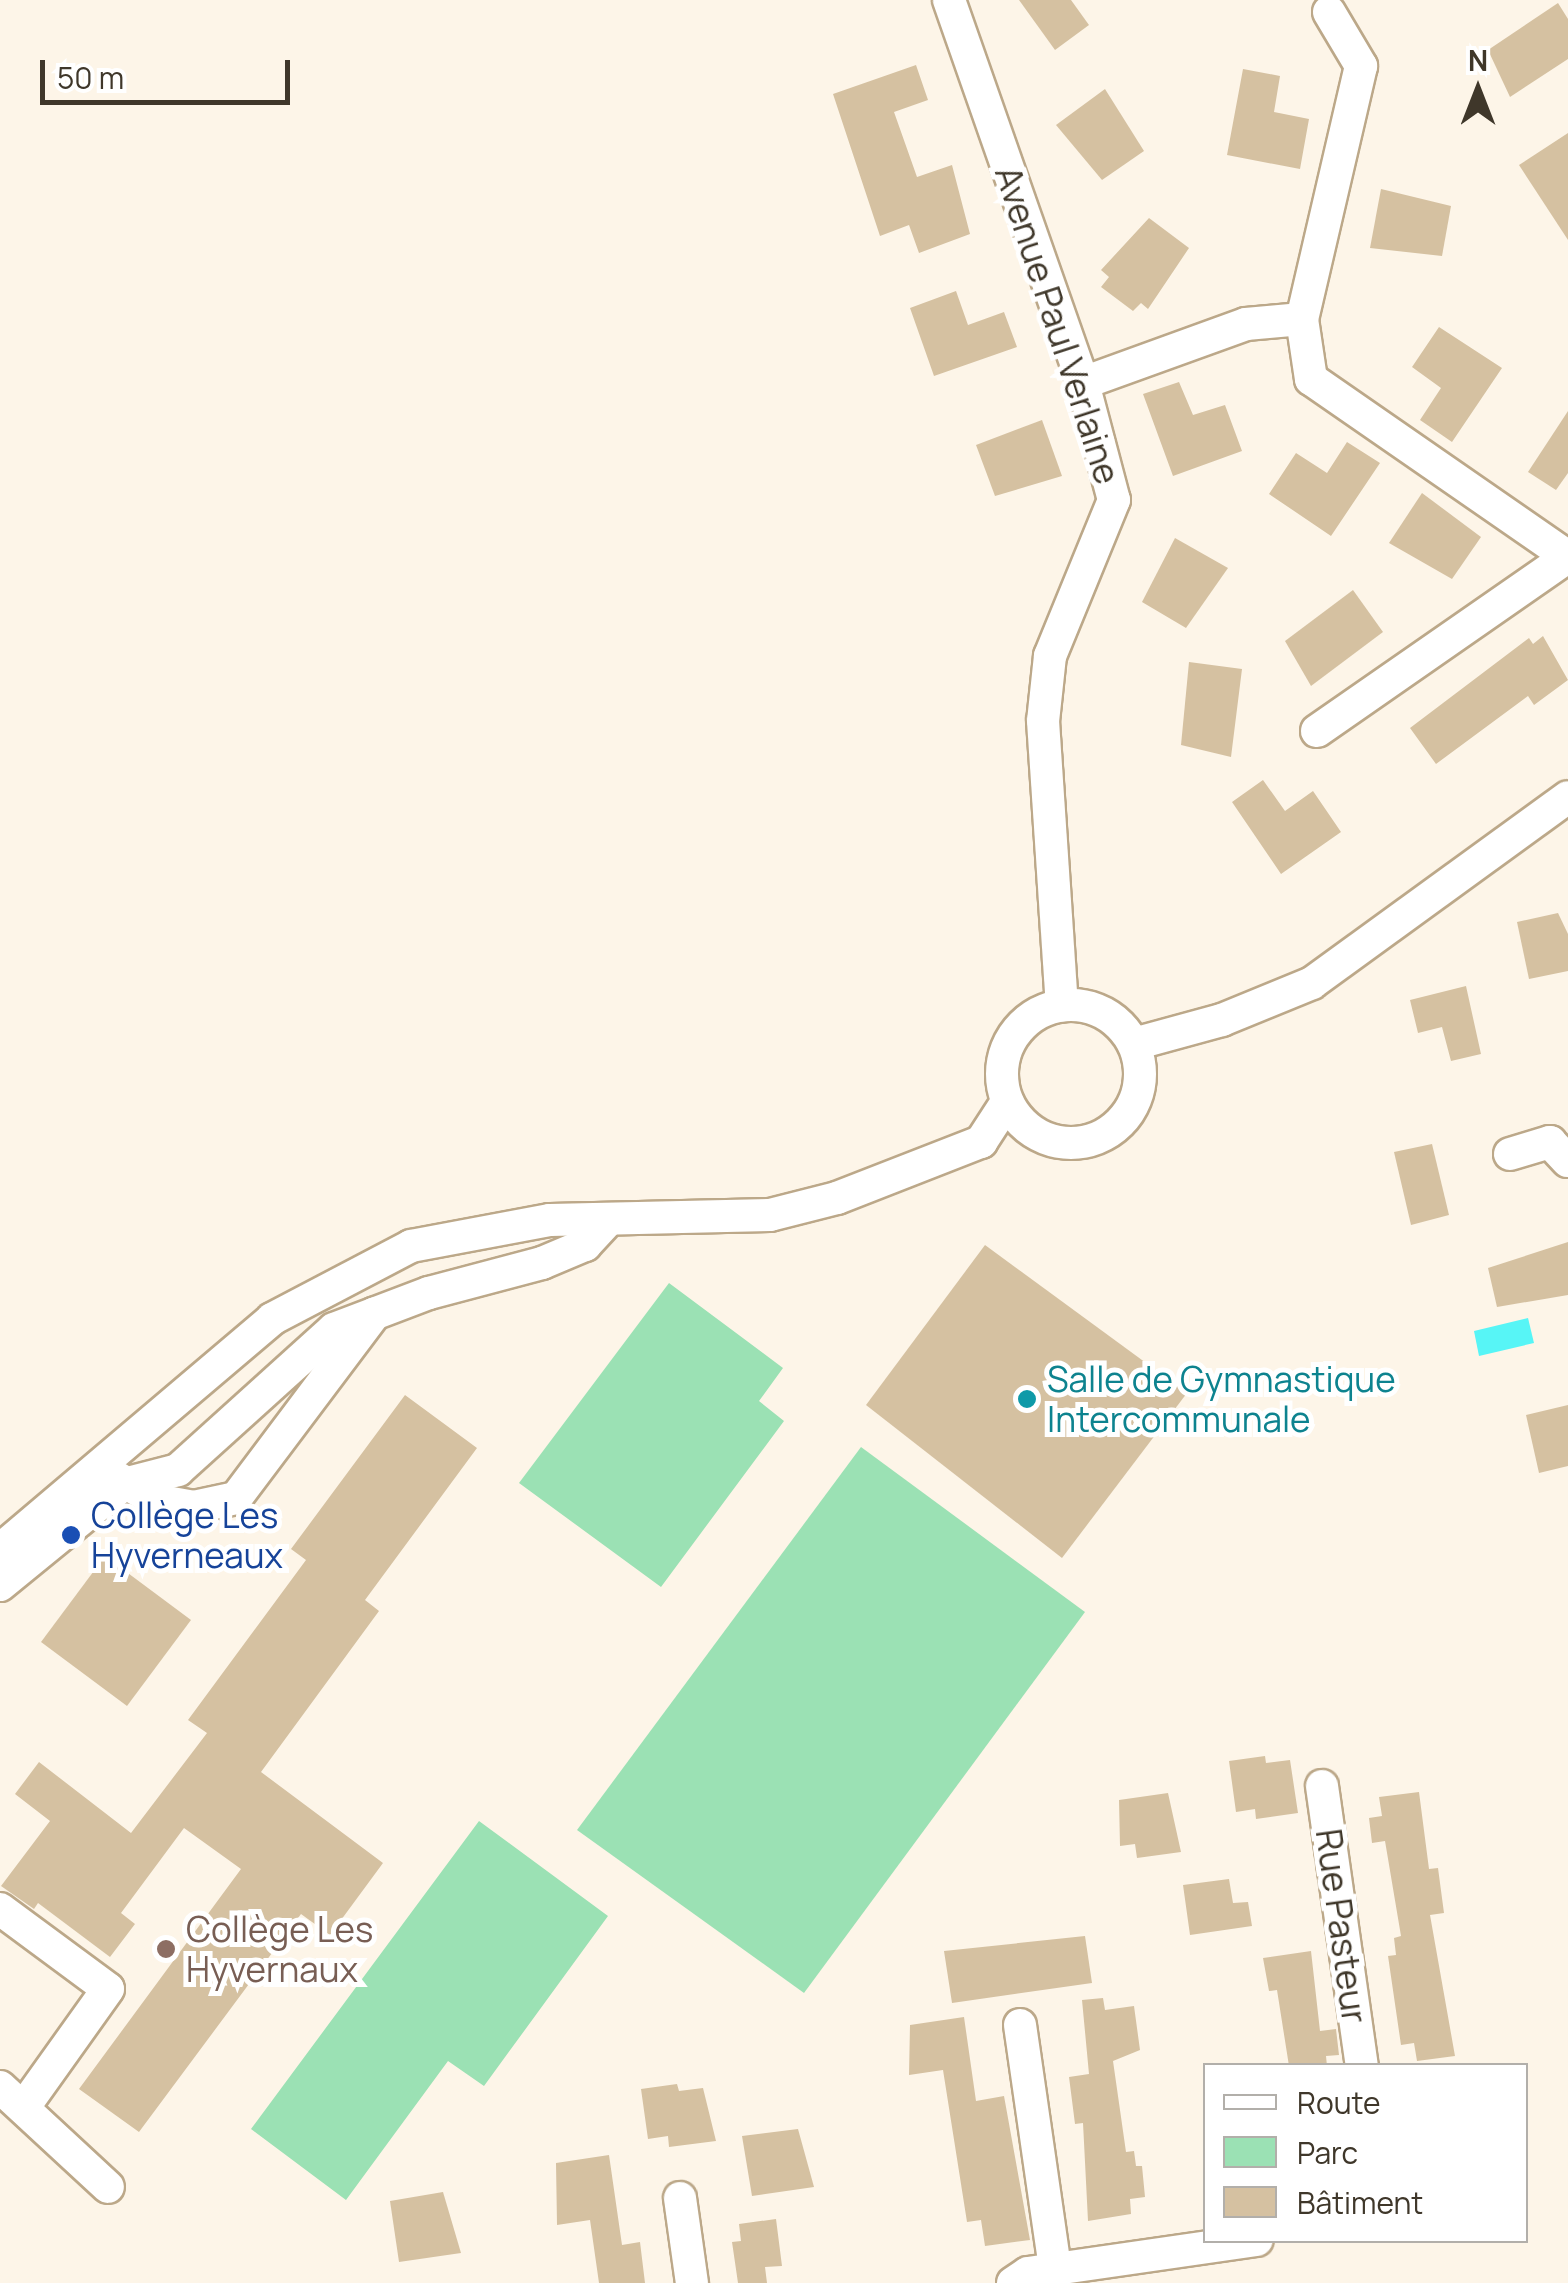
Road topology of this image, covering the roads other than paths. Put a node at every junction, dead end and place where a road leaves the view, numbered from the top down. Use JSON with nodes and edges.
{"nodes":[{"id":1,"x":949,"y":0,"type":"edge"},
{"id":2,"x":1329,"y":12,"type":"dead end"},
{"id":3,"x":1302,"y":319,"type":"junction"},
{"id":4,"x":1083,"y":383,"type":"junction"},
{"id":5,"x":1567,"y":557,"type":"edge"},
{"id":6,"x":1318,"y":731,"type":"dead end"},
{"id":7,"x":1568,"y":797,"type":"edge"},
{"id":8,"x":1062,"y":1005,"type":"junction"},
{"id":9,"x":1134,"y":1044,"type":"junction"},
{"id":10,"x":1007,"y":1102,"type":"junction"},
{"id":11,"x":1510,"y":1154,"type":"dead end"},
{"id":12,"x":1568,"y":1161,"type":"edge"},
{"id":13,"x":608,"y":1220,"type":"junction"},
{"id":14,"x":375,"y":1313,"type":"junction"},
{"id":15,"x":113,"y":1474,"type":"junction"},
{"id":16,"x":0,"y":1550,"type":"edge"},
{"id":17,"x":0,"y":1585,"type":"edge"},
{"id":18,"x":1322,"y":1786,"type":"dead end"},
{"id":19,"x":0,"y":1910,"type":"edge"},
{"id":20,"x":1020,"y":2025,"type":"dead end"},
{"id":21,"x":1362,"y":2063,"type":"edge"},
{"id":22,"x":11,"y":2097,"type":"edge"},
{"id":23,"x":108,"y":2187,"type":"dead end"},
{"id":24,"x":680,"y":2198,"type":"dead end"},
{"id":25,"x":1237,"y":2243,"type":"edge"},
{"id":26,"x":1055,"y":2270,"type":"junction"},
{"id":27,"x":692,"y":2283,"type":"edge"},
{"id":28,"x":1013,"y":2283,"type":"edge"}],
"edges":[{"from":1,"to":4,"type":"street","name":"Avenue Paul Verlaine"},
{"from":2,"to":3,"type":"street"},
{"from":3,"to":4,"type":"street"},
{"from":3,"to":5,"type":"street"},
{"from":4,"to":8,"type":"street","name":"Avenue Paul Verlaine"},
{"from":5,"to":6,"type":"street"},
{"from":7,"to":9,"type":"street"},
{"from":8,"to":9,"type":"street"},
{"from":8,"to":10,"type":"street"},
{"from":9,"to":10,"type":"street"},
{"from":10,"to":13,"type":"street"},
{"from":11,"to":12,"type":"street"},
{"from":13,"to":14,"type":"street"},
{"from":13,"to":15,"type":"street"},
{"from":14,"to":15,"type":"street"},
{"from":14,"to":15,"type":"street"},
{"from":15,"to":16,"type":"street"},
{"from":15,"to":17,"type":"street"},
{"from":18,"to":21,"type":"street","name":"Rue Pasteur"},
{"from":19,"to":22,"type":"street"},
{"from":20,"to":26,"type":"street"},
{"from":22,"to":23,"type":"street"},
{"from":24,"to":27,"type":"street"},
{"from":25,"to":26,"type":"street"},
{"from":26,"to":28,"type":"street"}]}
